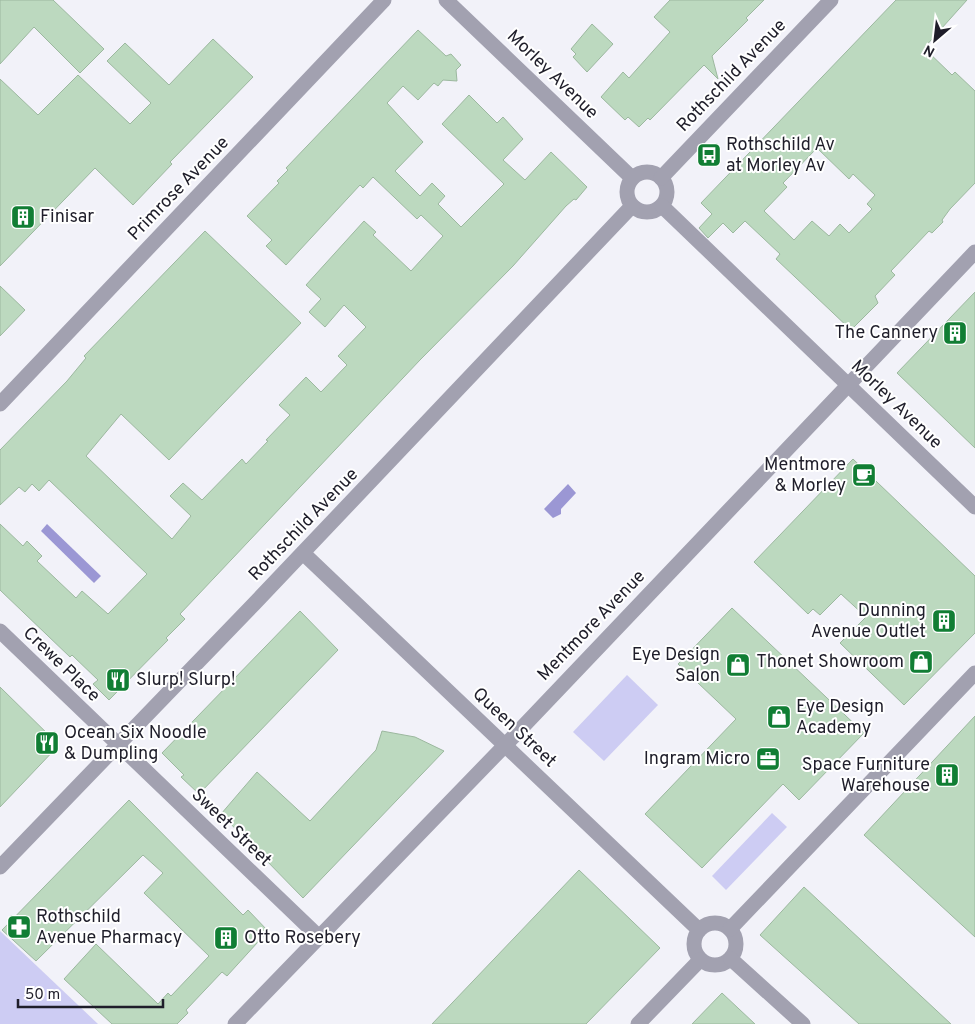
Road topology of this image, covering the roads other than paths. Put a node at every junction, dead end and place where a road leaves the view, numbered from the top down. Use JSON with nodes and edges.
{"nodes":[{"id":1,"x":384,"y":0,"type":"edge"},
{"id":2,"x":446,"y":0,"type":"edge"},
{"id":3,"x":831,"y":0,"type":"edge"},
{"id":4,"x":632,"y":178,"type":"junction"},
{"id":5,"x":661,"y":178,"type":"junction"},
{"id":6,"x":632,"y":206,"type":"junction"},
{"id":7,"x":662,"y":206,"type":"junction"},
{"id":8,"x":975,"y":252,"type":"edge"},
{"id":9,"x":848,"y":385,"type":"junction"},
{"id":10,"x":0,"y":404,"type":"edge"},
{"id":11,"x":975,"y":507,"type":"edge"},
{"id":12,"x":303,"y":553,"type":"junction"},
{"id":13,"x":0,"y":631,"type":"edge"},
{"id":14,"x":975,"y":673,"type":"edge"},
{"id":15,"x":504,"y":745,"type":"junction"},
{"id":16,"x":117,"y":746,"type":"junction"},
{"id":17,"x":0,"y":867,"type":"edge"},
{"id":18,"x":730,"y":929,"type":"junction"},
{"id":19,"x":699,"y":930,"type":"junction"},
{"id":20,"x":320,"y":937,"type":"junction"},
{"id":21,"x":731,"y":959,"type":"junction"},
{"id":22,"x":700,"y":960,"type":"junction"},
{"id":23,"x":235,"y":1024,"type":"edge"},
{"id":24,"x":638,"y":1024,"type":"edge"},
{"id":25,"x":803,"y":1024,"type":"edge"}],
"edges":[{"from":1,"to":10,"type":"street","name":"Primrose Avenue"},
{"from":2,"to":4,"type":"street","name":"Morley Avenue"},
{"from":3,"to":5,"type":"street","name":"Rothschild Avenue"},
{"from":4,"to":5,"type":"street"},
{"from":4,"to":6,"type":"street"},
{"from":5,"to":7,"type":"street"},
{"from":6,"to":7,"type":"street"},
{"from":6,"to":12,"type":"street","name":"Rothschild Avenue"},
{"from":7,"to":9,"type":"street","name":"Morley Avenue"},
{"from":8,"to":9,"type":"street","name":"Mentmore Avenue"},
{"from":9,"to":11,"type":"street","name":"Morley Avenue"},
{"from":9,"to":15,"type":"street","name":"Mentmore Avenue"},
{"from":12,"to":15,"type":"street","name":"Queen Street"},
{"from":12,"to":16,"type":"street","name":"Rothschild Avenue"},
{"from":13,"to":16,"type":"street","name":"Crewe Place"},
{"from":14,"to":18,"type":"street"},
{"from":15,"to":19,"type":"street","name":"Queen Street"},
{"from":15,"to":20,"type":"street","name":"Mentmore Avenue"},
{"from":16,"to":17,"type":"street","name":"Rothschild Avenue"},
{"from":16,"to":20,"type":"street","name":"Sweet Street"},
{"from":18,"to":19,"type":"street"},
{"from":18,"to":21,"type":"street"},
{"from":19,"to":22,"type":"street"},
{"from":20,"to":23,"type":"street","name":"Mentmore Avenue"},
{"from":21,"to":22,"type":"street"},
{"from":21,"to":25,"type":"street"},
{"from":22,"to":24,"type":"street"}]}
